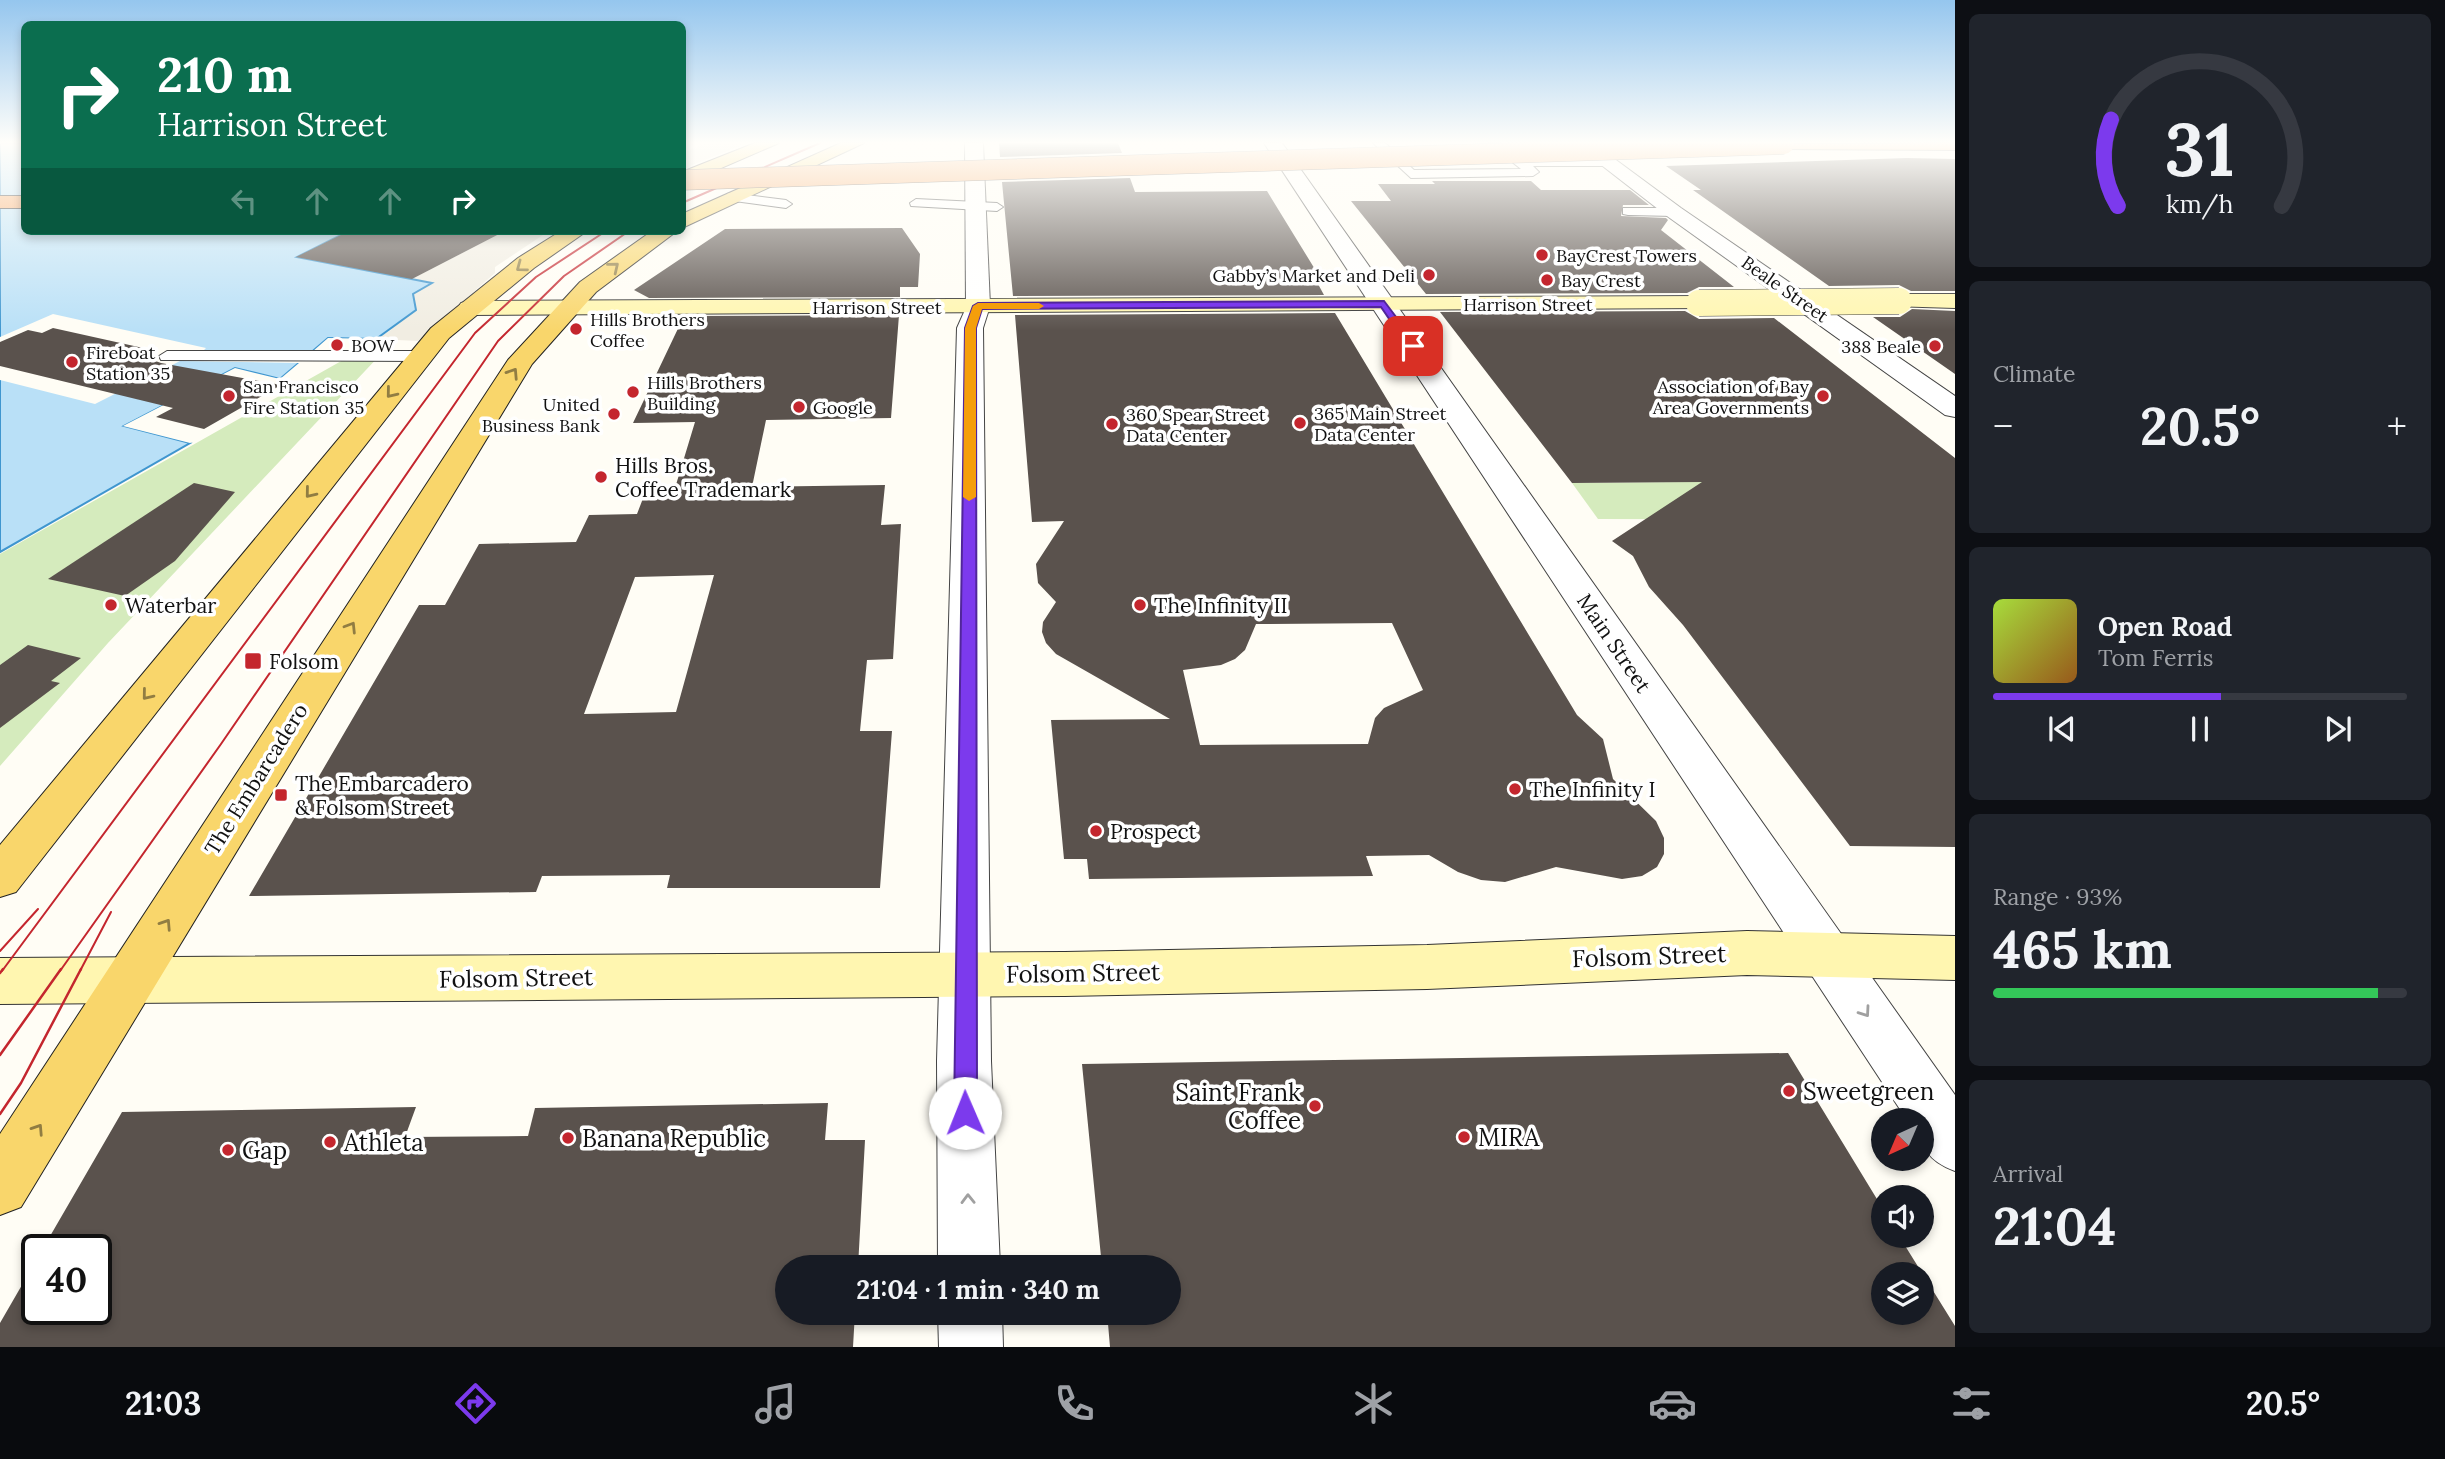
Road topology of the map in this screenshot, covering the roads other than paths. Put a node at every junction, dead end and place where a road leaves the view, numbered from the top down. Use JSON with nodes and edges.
{"nodes":[{"id":1,"x":714,"y":206,"type":"edge"},
{"id":2,"x":966,"y":206,"type":"edge"},
{"id":3,"x":1316,"y":206,"type":"edge"},
{"id":4,"x":1666,"y":206,"type":"edge"},
{"id":5,"x":986,"y":207,"type":"joint"},
{"id":6,"x":1628,"y":211,"type":"dead end"},
{"id":7,"x":1674,"y":212,"type":"junction"},
{"id":8,"x":686,"y":220,"type":"edge"},
{"id":9,"x":570,"y":235,"type":"edge"},
{"id":10,"x":660,"y":235,"type":"edge"},
{"id":11,"x":1955,"y":301,"type":"edge"},
{"id":12,"x":1384,"y":304,"type":"junction"},
{"id":13,"x":978,"y":306,"type":"junction"},
{"id":14,"x":470,"y":308,"type":"junction"},
{"id":15,"x":566,"y":309,"type":"junction"},
{"id":16,"x":174,"y":356,"type":"dead end"},
{"id":17,"x":422,"y":356,"type":"junction"},
{"id":18,"x":1955,"y":409,"type":"edge"},
{"id":19,"x":0,"y":878,"type":"edge"},
{"id":20,"x":1826,"y":955,"type":"junction"},
{"id":21,"x":1955,"y":958,"type":"edge"},
{"id":22,"x":965,"y":974,"type":"junction"},
{"id":23,"x":0,"y":981,"type":"edge"},
{"id":24,"x":129,"y":981,"type":"junction"},
{"id":25,"x":1955,"y":1143,"type":"edge"},
{"id":26,"x":0,"y":1186,"type":"edge"},
{"id":27,"x":969,"y":1255,"type":"edge"},
{"id":28,"x":970,"y":1325,"type":"edge"},
{"id":29,"x":971,"y":1347,"type":"edge"}],
"edges":[{"from":1,"to":8,"type":"main road"},
{"from":2,"to":5,"type":"lane"},
{"from":3,"to":12,"type":"street","name":"Main Street"},
{"from":4,"to":7,"type":"street","name":"Beale Street"},
{"from":5,"to":13,"type":"street"},
{"from":6,"to":7,"type":"lane"},
{"from":7,"to":18,"type":"street","name":"Beale Street"},
{"from":9,"to":14,"type":"main road","one_way":true},
{"from":15,"to":10,"type":"main road","name":"The Embarcadero","one_way":true},
{"from":11,"to":12,"type":"main road","name":"Harrison Street","bridge":true},
{"from":12,"to":13,"type":"main road","name":"Harrison Street"},
{"from":12,"to":20,"type":"street","name":"Main Street"},
{"from":13,"to":15,"type":"main road","name":"Harrison Street"},
{"from":13,"to":22,"type":"street"},
{"from":14,"to":15,"type":"main road","name":"Harrison Street"},
{"from":14,"to":17,"type":"main road"},
{"from":24,"to":15,"type":"main road","name":"The Embarcadero","one_way":true},
{"from":16,"to":17,"type":"lane"},
{"from":17,"to":19,"type":"main road","one_way":true},
{"from":20,"to":21,"type":"main road","name":"Folsom Street"},
{"from":20,"to":22,"type":"main road","name":"Folsom Street"},
{"from":20,"to":25,"type":"street","name":"Main Street","one_way":true},
{"from":22,"to":24,"type":"main road","name":"Folsom Street"},
{"from":27,"to":22,"type":"street","one_way":true},
{"from":23,"to":24,"type":"main road","name":"Folsom Street"},
{"from":26,"to":24,"type":"main road","name":"The Embarcadero","one_way":true},
{"from":28,"to":29,"type":"street"}]}
